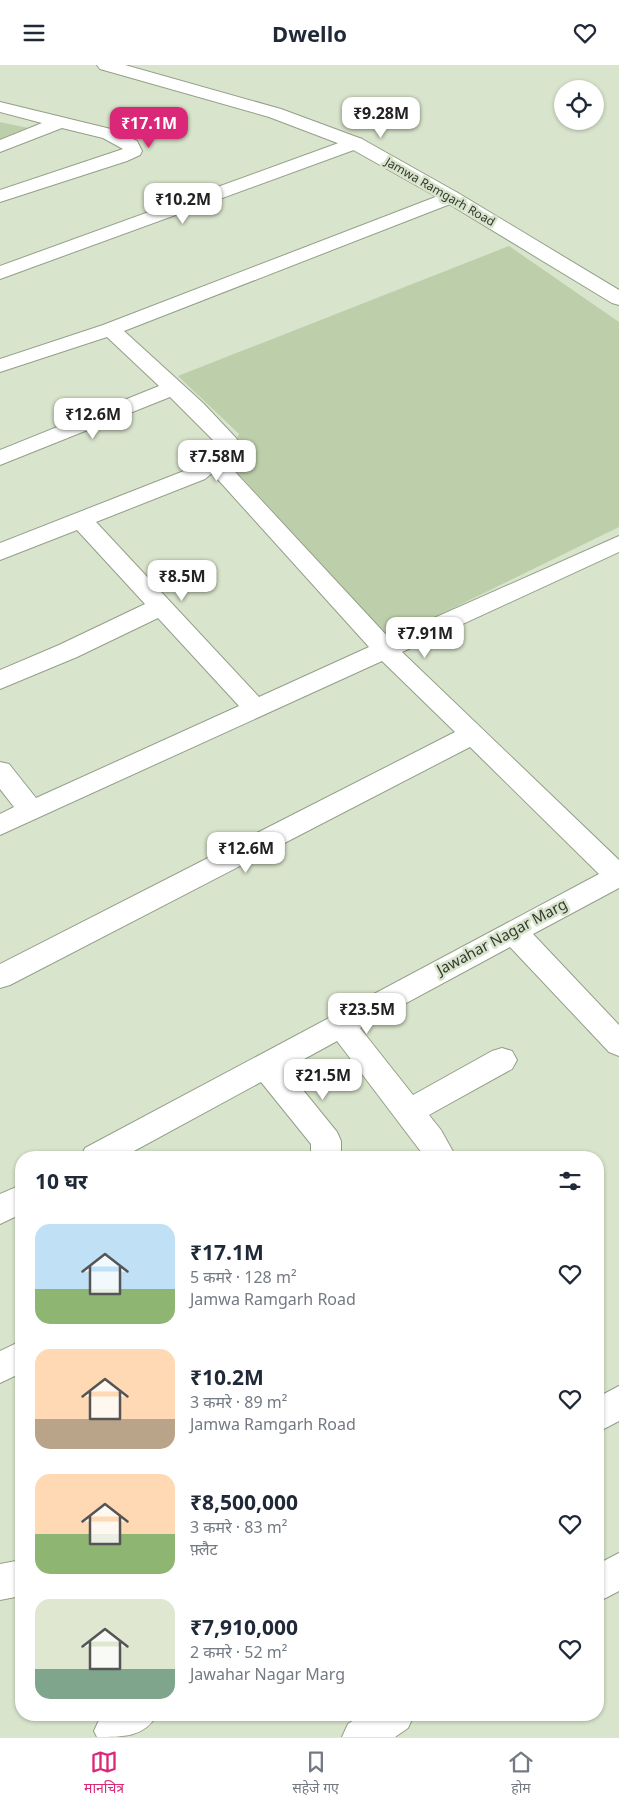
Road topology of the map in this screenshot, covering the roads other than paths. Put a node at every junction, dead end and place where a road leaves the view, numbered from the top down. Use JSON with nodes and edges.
{"nodes":[{"id":1,"x":106,"y":65,"type":"edge"},
{"id":2,"x":0,"y":107,"type":"edge"},
{"id":3,"x":58,"y":123,"type":"junction"},
{"id":4,"x":355,"y":143,"type":"junction"},
{"id":5,"x":0,"y":146,"type":"edge"},
{"id":6,"x":0,"y":196,"type":"edge"},
{"id":7,"x":450,"y":197,"type":"junction"},
{"id":8,"x":0,"y":273,"type":"edge"},
{"id":9,"x":619,"y":299,"type":"edge"},
{"id":10,"x":110,"y":329,"type":"junction"},
{"id":11,"x":0,"y":366,"type":"edge"},
{"id":12,"x":173,"y":388,"type":"junction"},
{"id":13,"x":0,"y":458,"type":"edge"},
{"id":14,"x":214,"y":461,"type":"junction"},
{"id":15,"x":81,"y":520,"type":"junction"},
{"id":16,"x":619,"y":543,"type":"edge"},
{"id":17,"x":0,"y":552,"type":"edge"},
{"id":18,"x":159,"y":607,"type":"junction"},
{"id":19,"x":386,"y":649,"type":"junction"},
{"id":20,"x":0,"y":680,"type":"edge"},
{"id":21,"x":256,"y":709,"type":"junction"},
{"id":22,"x":473,"y":735,"type":"junction"},
{"id":23,"x":0,"y":771,"type":"edge"},
{"id":24,"x":31,"y":810,"type":"junction"},
{"id":25,"x":0,"y":825,"type":"edge"},
{"id":26,"x":618,"y":875,"type":"edge"},
{"id":27,"x":513,"y":931,"type":"junction"},
{"id":28,"x":0,"y":977,"type":"edge"},
{"id":29,"x":340,"y":1024,"type":"junction"},
{"id":30,"x":619,"y":1044,"type":"edge"},
{"id":31,"x":502,"y":1060,"type":"dead end"},
{"id":32,"x":265,"y":1065,"type":"junction"},
{"id":33,"x":408,"y":1111,"type":"junction"},
{"id":34,"x":107,"y":1151,"type":"edge"},
{"id":35,"x":326,"y":1151,"type":"edge"},
{"id":36,"x":437,"y":1151,"type":"edge"},
{"id":37,"x":15,"y":1201,"type":"edge"},
{"id":38,"x":0,"y":1210,"type":"edge"},
{"id":39,"x":15,"y":1359,"type":"edge"},
{"id":40,"x":0,"y":1368,"type":"edge"},
{"id":41,"x":619,"y":1402,"type":"edge"},
{"id":42,"x":604,"y":1412,"type":"edge"},
{"id":43,"x":619,"y":1571,"type":"edge"},
{"id":44,"x":15,"y":1579,"type":"edge"},
{"id":45,"x":604,"y":1580,"type":"edge"},
{"id":46,"x":0,"y":1582,"type":"edge"},
{"id":47,"x":386,"y":1721,"type":"edge"},
{"id":48,"x":361,"y":1737,"type":"edge"}],
"edges":[{"from":1,"to":4,"type":"street","name":"Jamwa Ramgarh Road"},
{"from":2,"to":3,"type":"street"},
{"from":3,"to":5,"type":"street"},
{"from":3,"to":6,"type":"street"},
{"from":4,"to":7,"type":"street","name":"Jamwa Ramgarh Road"},
{"from":4,"to":8,"type":"street"},
{"from":7,"to":9,"type":"street","name":"Jamwa Ramgarh Road"},
{"from":7,"to":10,"type":"street"},
{"from":10,"to":11,"type":"street"},
{"from":10,"to":12,"type":"street"},
{"from":12,"to":13,"type":"street"},
{"from":12,"to":14,"type":"street"},
{"from":14,"to":15,"type":"street"},
{"from":14,"to":19,"type":"street"},
{"from":15,"to":17,"type":"street"},
{"from":15,"to":18,"type":"street"},
{"from":16,"to":19,"type":"street"},
{"from":18,"to":20,"type":"street"},
{"from":18,"to":21,"type":"street"},
{"from":19,"to":21,"type":"street"},
{"from":19,"to":22,"type":"street"},
{"from":21,"to":24,"type":"street"},
{"from":22,"to":26,"type":"street"},
{"from":22,"to":28,"type":"street"},
{"from":23,"to":24,"type":"street"},
{"from":24,"to":25,"type":"street"},
{"from":26,"to":27,"type":"street","name":"Jawahar Nagar Marg"},
{"from":27,"to":29,"type":"street","name":"Jawahar Nagar Marg"},
{"from":27,"to":30,"type":"street"},
{"from":29,"to":32,"type":"street","name":"Jawahar Nagar Marg"},
{"from":29,"to":33,"type":"street"},
{"from":31,"to":33,"type":"street"},
{"from":32,"to":34,"type":"street","name":"Jawahar Nagar Marg"},
{"from":32,"to":35,"type":"street"},
{"from":33,"to":36,"type":"street"},
{"from":37,"to":38,"type":"street"},
{"from":39,"to":40,"type":"street"},
{"from":41,"to":42,"type":"street"},
{"from":43,"to":45,"type":"street"},
{"from":44,"to":46,"type":"street"},
{"from":47,"to":48,"type":"street"}]}
